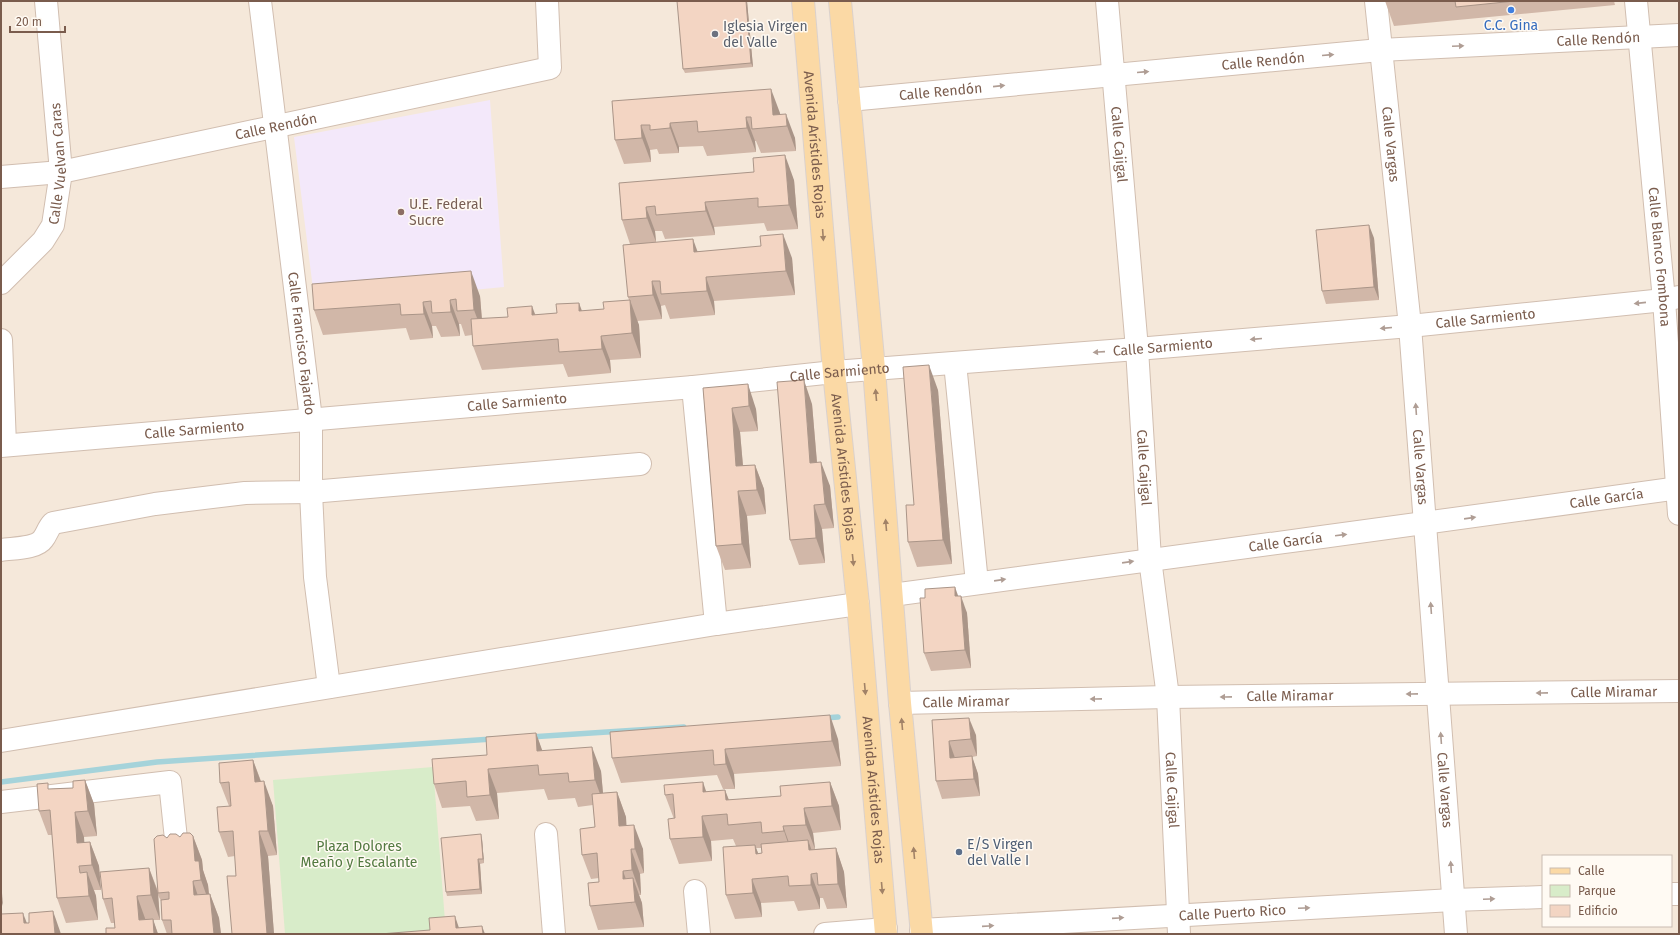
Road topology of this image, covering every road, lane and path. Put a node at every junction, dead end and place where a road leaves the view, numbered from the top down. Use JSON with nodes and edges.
{"nodes":[{"id":1,"x":46,"y":1,"type":"edge"},
{"id":2,"x":260,"y":1,"type":"edge"},
{"id":3,"x":547,"y":1,"type":"edge"},
{"id":4,"x":803,"y":1,"type":"edge"},
{"id":5,"x":840,"y":1,"type":"edge"},
{"id":6,"x":1107,"y":1,"type":"edge"},
{"id":7,"x":1376,"y":1,"type":"edge"},
{"id":8,"x":1636,"y":1,"type":"edge"},
{"id":9,"x":1679,"y":35,"type":"edge"},
{"id":10,"x":1640,"y":36,"type":"junction"},
{"id":11,"x":1380,"y":50,"type":"junction"},
{"id":12,"x":1113,"y":74,"type":"junction"},
{"id":13,"x":849,"y":100,"type":"junction"},
{"id":14,"x":275,"y":126,"type":"junction"},
{"id":15,"x":61,"y":172,"type":"junction"},
{"id":16,"x":1,"y":177,"type":"edge"},
{"id":17,"x":1,"y":282,"type":"edge"},
{"id":18,"x":1672,"y":299,"type":"edge"},
{"id":19,"x":1410,"y":326,"type":"junction"},
{"id":20,"x":1,"y":340,"type":"edge"},
{"id":21,"x":1137,"y":349,"type":"junction"},
{"id":22,"x":955,"y":363,"type":"junction"},
{"id":23,"x":874,"y":369,"type":"junction"},
{"id":24,"x":834,"y":372,"type":"junction"},
{"id":25,"x":693,"y":387,"type":"junction"},
{"id":26,"x":311,"y":419,"type":"junction"},
{"id":27,"x":3,"y":445,"type":"edge"},
{"id":28,"x":640,"y":464,"type":"dead end"},
{"id":29,"x":1678,"y":488,"type":"edge"},
{"id":30,"x":311,"y":492,"type":"junction"},
{"id":31,"x":1679,"y":514,"type":"edge"},
{"id":32,"x":1424,"y":524,"type":"junction"},
{"id":33,"x":1,"y":550,"type":"edge"},
{"id":34,"x":1150,"y":559,"type":"junction"},
{"id":35,"x":977,"y":583,"type":"junction"},
{"id":36,"x":892,"y":595,"type":"junction"},
{"id":37,"x":858,"y":604,"type":"junction"},
{"id":38,"x":716,"y":624,"type":"junction"},
{"id":39,"x":329,"y":686,"type":"junction"},
{"id":40,"x":1679,"y":691,"type":"edge"},
{"id":41,"x":1438,"y":694,"type":"junction"},
{"id":42,"x":1168,"y":697,"type":"junction"},
{"id":43,"x":900,"y":703,"type":"junction"},
{"id":44,"x":1,"y":741,"type":"edge"},
{"id":45,"x":1,"y":802,"type":"edge"},
{"id":46,"x":546,"y":834,"type":"dead end"},
{"id":47,"x":176,"y":839,"type":"edge"},
{"id":48,"x":695,"y":891,"type":"dead end"},
{"id":49,"x":1542,"y":897,"type":"edge"},
{"id":50,"x":1453,"y":900,"type":"junction"},
{"id":51,"x":1179,"y":924,"type":"edge"},
{"id":52,"x":886,"y":932,"type":"edge"},
{"id":53,"x":921,"y":932,"type":"edge"},
{"id":54,"x":554,"y":934,"type":"edge"},
{"id":55,"x":699,"y":934,"type":"edge"},
{"id":56,"x":825,"y":934,"type":"edge"},
{"id":57,"x":1456,"y":934,"type":"edge"}],
"edges":[{"from":1,"to":15,"type":"street","name":"Calle Vuelvan Caras"},
{"from":2,"to":14,"type":"street","name":"Calle Francisco Fajardo"},
{"from":3,"to":14,"type":"street","name":"Calle Rendón"},
{"from":4,"to":24,"type":"main road","name":"Avenida Arístides Rojas","one_way":true},
{"from":5,"to":13,"type":"main road"},
{"from":6,"to":12,"type":"street","name":"Calle Cajigal"},
{"from":7,"to":11,"type":"street","name":"Calle Vargas"},
{"from":8,"to":10,"type":"street","name":"Calle Blanco Fombona"},
{"from":9,"to":10,"type":"street","name":"Calle Rendón"},
{"from":11,"to":10,"type":"street","name":"Calle Rendón","one_way":true},
{"from":10,"to":18,"type":"street","name":"Calle Blanco Fombona"},
{"from":12,"to":11,"type":"street","name":"Calle Rendón","one_way":true},
{"from":11,"to":19,"type":"street","name":"Calle Vargas"},
{"from":13,"to":12,"type":"street","name":"Calle Rendón","one_way":true},
{"from":12,"to":21,"type":"street","name":"Calle Cajigal"},
{"from":13,"to":23,"type":"main road"},
{"from":14,"to":15,"type":"street","name":"Calle Rendón"},
{"from":14,"to":26,"type":"street","name":"Calle Francisco Fajardo"},
{"from":15,"to":16,"type":"street","name":"Calle Rendón"},
{"from":15,"to":17,"type":"street","name":"Calle Vuelvan Caras"},
{"from":18,"to":19,"type":"street","name":"Calle Sarmiento","one_way":true},
{"from":18,"to":29,"type":"street","name":"Calle Blanco Fombona"},
{"from":19,"to":21,"type":"street","name":"Calle Sarmiento","one_way":true},
{"from":32,"to":19,"type":"street","name":"Calle Vargas","one_way":true},
{"from":20,"to":27,"type":"street"},
{"from":21,"to":22,"type":"street","name":"Calle Sarmiento","one_way":true},
{"from":21,"to":34,"type":"street","name":"Calle Cajigal"},
{"from":22,"to":23,"type":"street","name":"Calle Sarmiento"},
{"from":22,"to":35,"type":"street"},
{"from":23,"to":24,"type":"street","name":"Calle Sarmiento"},
{"from":36,"to":23,"type":"main road","one_way":true},
{"from":24,"to":25,"type":"street","name":"Calle Sarmiento"},
{"from":24,"to":37,"type":"main road","name":"Avenida Arístides Rojas","one_way":true},
{"from":25,"to":26,"type":"street","name":"Calle Sarmiento"},
{"from":25,"to":38,"type":"street"},
{"from":26,"to":27,"type":"street","name":"Calle Sarmiento"},
{"from":26,"to":30,"type":"street","name":"Calle Francisco Fajardo"},
{"from":28,"to":30,"type":"street"},
{"from":29,"to":31,"type":"street","name":"Calle Blanco Fombona"},
{"from":32,"to":29,"type":"street","name":"Calle García","one_way":true},
{"from":30,"to":33,"type":"street"},
{"from":30,"to":39,"type":"street","name":"Calle Francisco Fajardo"},
{"from":34,"to":32,"type":"street","name":"Calle García","one_way":true},
{"from":41,"to":32,"type":"street","name":"Calle Vargas","one_way":true},
{"from":35,"to":34,"type":"street","name":"Calle García","one_way":true},
{"from":34,"to":42,"type":"street","name":"Calle Cajigal"},
{"from":35,"to":36,"type":"street","name":"Calle García"},
{"from":36,"to":43,"type":"main road"},
{"from":37,"to":38,"type":"street"},
{"from":37,"to":52,"type":"main road","name":"Avenida Arístides Rojas","one_way":true},
{"from":38,"to":39,"type":"street"},
{"from":39,"to":44,"type":"street"},
{"from":40,"to":41,"type":"street","name":"Calle Miramar","one_way":true},
{"from":41,"to":42,"type":"street","name":"Calle Miramar","one_way":true},
{"from":50,"to":41,"type":"street","name":"Calle Vargas","one_way":true},
{"from":42,"to":43,"type":"street","name":"Calle Miramar","one_way":true},
{"from":42,"to":51,"type":"street","name":"Calle Cajigal"},
{"from":53,"to":43,"type":"main road","one_way":true},
{"from":45,"to":47,"type":"street"},
{"from":46,"to":54,"type":"street"},
{"from":48,"to":55,"type":"street"},
{"from":50,"to":49,"type":"street","name":"Calle Puerto Rico","one_way":true},
{"from":51,"to":50,"type":"street","name":"Calle Puerto Rico","one_way":true},
{"from":50,"to":57,"type":"street","name":"Calle Vargas"},
{"from":53,"to":51,"type":"street","name":"Calle Puerto Rico","one_way":true},
{"from":52,"to":56,"type":"street"}]}
